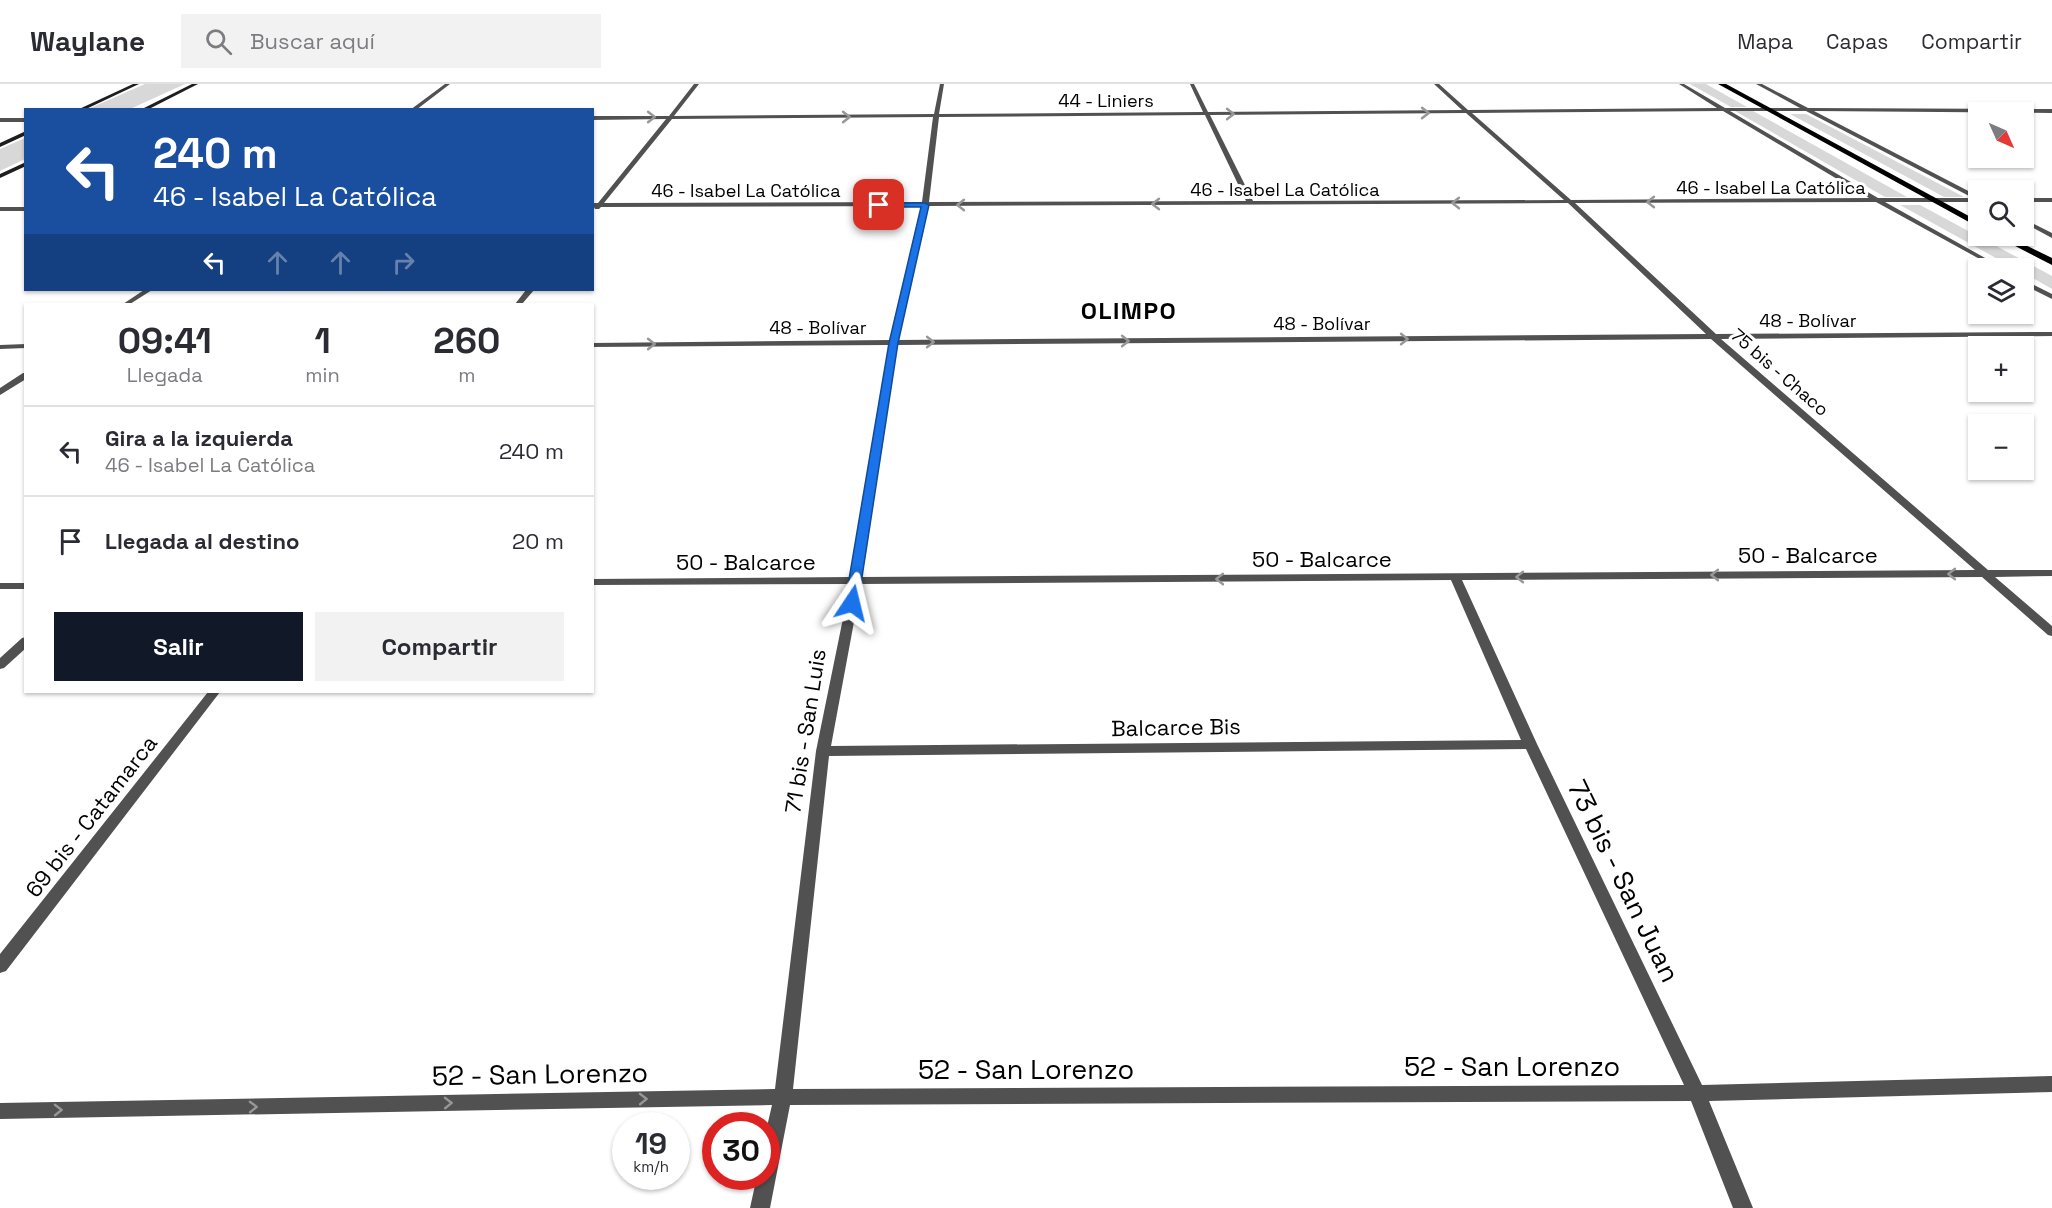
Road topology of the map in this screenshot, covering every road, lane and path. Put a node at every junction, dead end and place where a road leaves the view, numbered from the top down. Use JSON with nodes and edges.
{"nodes":[{"id":1,"x":137,"y":84,"type":"edge"},
{"id":2,"x":196,"y":84,"type":"edge"},
{"id":3,"x":448,"y":84,"type":"edge"},
{"id":4,"x":696,"y":84,"type":"edge"},
{"id":5,"x":942,"y":84,"type":"edge"},
{"id":6,"x":1192,"y":84,"type":"edge"},
{"id":7,"x":1436,"y":84,"type":"edge"},
{"id":8,"x":1681,"y":84,"type":"edge"},
{"id":9,"x":1721,"y":84,"type":"edge"},
{"id":10,"x":1758,"y":84,"type":"edge"},
{"id":11,"x":83,"y":108,"type":"edge"},
{"id":12,"x":146,"y":108,"type":"edge"},
{"id":13,"x":415,"y":108,"type":"edge"},
{"id":14,"x":1767,"y":109,"type":"junction"},
{"id":15,"x":1726,"y":110,"type":"junction"},
{"id":16,"x":1810,"y":111,"type":"junction"},
{"id":17,"x":2052,"y":111,"type":"edge"},
{"id":18,"x":1467,"y":113,"type":"junction"},
{"id":19,"x":1206,"y":114,"type":"junction"},
{"id":20,"x":671,"y":117,"type":"junction"},
{"id":21,"x":936,"y":117,"type":"junction"},
{"id":22,"x":594,"y":118,"type":"edge"},
{"id":23,"x":0,"y":120,"type":"edge"},
{"id":24,"x":24,"y":120,"type":"edge"},
{"id":25,"x":24,"y":134,"type":"edge"},
{"id":26,"x":0,"y":145,"type":"edge"},
{"id":27,"x":24,"y":165,"type":"edge"},
{"id":28,"x":0,"y":176,"type":"edge"},
{"id":29,"x":1968,"y":194,"type":"edge"},
{"id":30,"x":1968,"y":199,"type":"edge"},
{"id":31,"x":1933,"y":200,"type":"junction"},
{"id":32,"x":2034,"y":200,"type":"edge"},
{"id":33,"x":2052,"y":200,"type":"edge"},
{"id":34,"x":1878,"y":201,"type":"junction"},
{"id":35,"x":1570,"y":202,"type":"junction"},
{"id":36,"x":1251,"y":204,"type":"junction"},
{"id":37,"x":596,"y":205,"type":"edge"},
{"id":38,"x":925,"y":205,"type":"junction"},
{"id":39,"x":0,"y":209,"type":"edge"},
{"id":40,"x":24,"y":209,"type":"edge"},
{"id":41,"x":1968,"y":219,"type":"edge"},
{"id":42,"x":2034,"y":226,"type":"edge"},
{"id":43,"x":2052,"y":236,"type":"edge"},
{"id":44,"x":2021,"y":246,"type":"edge"},
{"id":45,"x":1982,"y":258,"type":"edge"},
{"id":46,"x":2052,"y":262,"type":"edge"},
{"id":47,"x":2034,"y":287,"type":"edge"},
{"id":48,"x":146,"y":291,"type":"edge"},
{"id":49,"x":529,"y":291,"type":"edge"},
{"id":50,"x":2052,"y":297,"type":"edge"},
{"id":51,"x":128,"y":303,"type":"edge"},
{"id":52,"x":519,"y":303,"type":"edge"},
{"id":53,"x":2052,"y":334,"type":"edge"},
{"id":54,"x":1714,"y":337,"type":"junction"},
{"id":55,"x":893,"y":343,"type":"junction"},
{"id":56,"x":594,"y":345,"type":"edge"},
{"id":57,"x":0,"y":346,"type":"edge"},
{"id":58,"x":24,"y":346,"type":"edge"},
{"id":59,"x":24,"y":376,"type":"edge"},
{"id":60,"x":0,"y":392,"type":"edge"},
{"id":61,"x":1986,"y":573,"type":"junction"},
{"id":62,"x":2052,"y":573,"type":"edge"},
{"id":63,"x":1455,"y":578,"type":"junction"},
{"id":64,"x":594,"y":582,"type":"edge"},
{"id":65,"x":856,"y":582,"type":"junction"},
{"id":66,"x":0,"y":586,"type":"edge"},
{"id":67,"x":24,"y":586,"type":"edge"},
{"id":68,"x":2052,"y":632,"type":"edge"},
{"id":69,"x":24,"y":643,"type":"edge"},
{"id":70,"x":0,"y":665,"type":"edge"},
{"id":71,"x":213,"y":693,"type":"edge"},
{"id":72,"x":1530,"y":744,"type":"junction"},
{"id":73,"x":823,"y":751,"type":"junction"},
{"id":74,"x":0,"y":966,"type":"edge"},
{"id":75,"x":2052,"y":1084,"type":"edge"},
{"id":76,"x":1697,"y":1093,"type":"junction"},
{"id":77,"x":783,"y":1097,"type":"junction"},
{"id":78,"x":0,"y":1112,"type":"edge"},
{"id":79,"x":780,"y":1112,"type":"edge"},
{"id":80,"x":763,"y":1190,"type":"edge"},
{"id":81,"x":760,"y":1208,"type":"edge"},
{"id":82,"x":1743,"y":1208,"type":"edge"}],
"edges":[{"from":1,"to":11,"type":"main road"},
{"from":2,"to":12,"type":"main road"},
{"from":3,"to":13,"type":"street"},
{"from":4,"to":20,"type":"street"},
{"from":5,"to":21,"type":"street","name":"71 bis - San Luis"},
{"from":6,"to":19,"type":"street"},
{"from":7,"to":18,"type":"street","name":"75 bis - Chaco"},
{"from":8,"to":15,"type":"street"},
{"from":9,"to":14,"type":"highway"},
{"from":10,"to":16,"type":"street"},
{"from":14,"to":15,"type":"street","name":"44 - Liniers"},
{"from":14,"to":16,"type":"street","name":"44 - Liniers"},
{"from":14,"to":31,"type":"highway"},
{"from":15,"to":18,"type":"street","name":"44 - Liniers"},
{"from":15,"to":34,"type":"street"},
{"from":16,"to":17,"type":"street","name":"44 - Liniers"},
{"from":16,"to":29,"type":"street"},
{"from":19,"to":18,"type":"street","name":"44 - Liniers","one_way":true},
{"from":18,"to":35,"type":"street","name":"75 bis - Chaco"},
{"from":19,"to":21,"type":"street","name":"44 - Liniers"},
{"from":19,"to":36,"type":"street"},
{"from":20,"to":21,"type":"street","name":"44 - Liniers","one_way":true},
{"from":22,"to":20,"type":"street","name":"44 - Liniers","one_way":true},
{"from":20,"to":37,"type":"street"},
{"from":21,"to":38,"type":"street","name":"71 bis - San Luis"},
{"from":23,"to":24,"type":"street"},
{"from":25,"to":26,"type":"main road"},
{"from":27,"to":28,"type":"main road"},
{"from":30,"to":31,"type":"street","name":"46 - Isabel La Católica"},
{"from":31,"to":34,"type":"street","name":"46 - Isabel La Católica"},
{"from":31,"to":41,"type":"highway"},
{"from":32,"to":33,"type":"street"},
{"from":34,"to":35,"type":"street","name":"46 - Isabel La Católica","one_way":true},
{"from":34,"to":45,"type":"street"},
{"from":35,"to":36,"type":"street","name":"46 - Isabel La Católica","one_way":true},
{"from":35,"to":54,"type":"street","name":"75 bis - Chaco"},
{"from":36,"to":38,"type":"street","name":"46 - Isabel La Católica","one_way":true},
{"from":37,"to":38,"type":"street","name":"46 - Isabel La Católica"},
{"from":38,"to":55,"type":"street","name":"71 bis - San Luis"},
{"from":39,"to":40,"type":"street"},
{"from":42,"to":43,"type":"street"},
{"from":44,"to":46,"type":"highway"},
{"from":47,"to":50,"type":"street"},
{"from":48,"to":51,"type":"street"},
{"from":49,"to":52,"type":"street"},
{"from":53,"to":54,"type":"street","name":"48 - Bolívar"},
{"from":55,"to":54,"type":"street","name":"48 - Bolívar","one_way":true},
{"from":54,"to":61,"type":"street","name":"75 bis - Chaco"},
{"from":56,"to":55,"type":"street","name":"48 - Bolívar","one_way":true},
{"from":55,"to":65,"type":"street","name":"71 bis - San Luis"},
{"from":57,"to":58,"type":"street"},
{"from":59,"to":60,"type":"street"},
{"from":61,"to":62,"type":"street","name":"50 - Balcarce"},
{"from":61,"to":63,"type":"street","name":"50 - Balcarce","one_way":true},
{"from":61,"to":68,"type":"street","name":"75 bis - Chaco"},
{"from":63,"to":65,"type":"street","name":"50 - Balcarce","one_way":true},
{"from":63,"to":72,"type":"street","name":"73 bis - San Juan"},
{"from":64,"to":65,"type":"street","name":"50 - Balcarce"},
{"from":65,"to":73,"type":"street","name":"71 bis - San Luis"},
{"from":66,"to":67,"type":"street"},
{"from":69,"to":70,"type":"street"},
{"from":71,"to":74,"type":"street","name":"69 bis - Catamarca"},
{"from":72,"to":73,"type":"street","name":"Balcarce Bis"},
{"from":72,"to":76,"type":"street","name":"73 bis - San Juan"},
{"from":73,"to":77,"type":"street","name":"71 bis - San Luis"},
{"from":75,"to":76,"type":"street","name":"52 - San Lorenzo"},
{"from":76,"to":77,"type":"street","name":"52 - San Lorenzo"},
{"from":76,"to":82,"type":"street","name":"73 bis - San Juan"},
{"from":78,"to":77,"type":"street","name":"52 - San Lorenzo","one_way":true},
{"from":77,"to":79,"type":"street","name":"71 bis - San Luis"},
{"from":80,"to":81,"type":"street","name":"71 bis - San Luis"}]}
